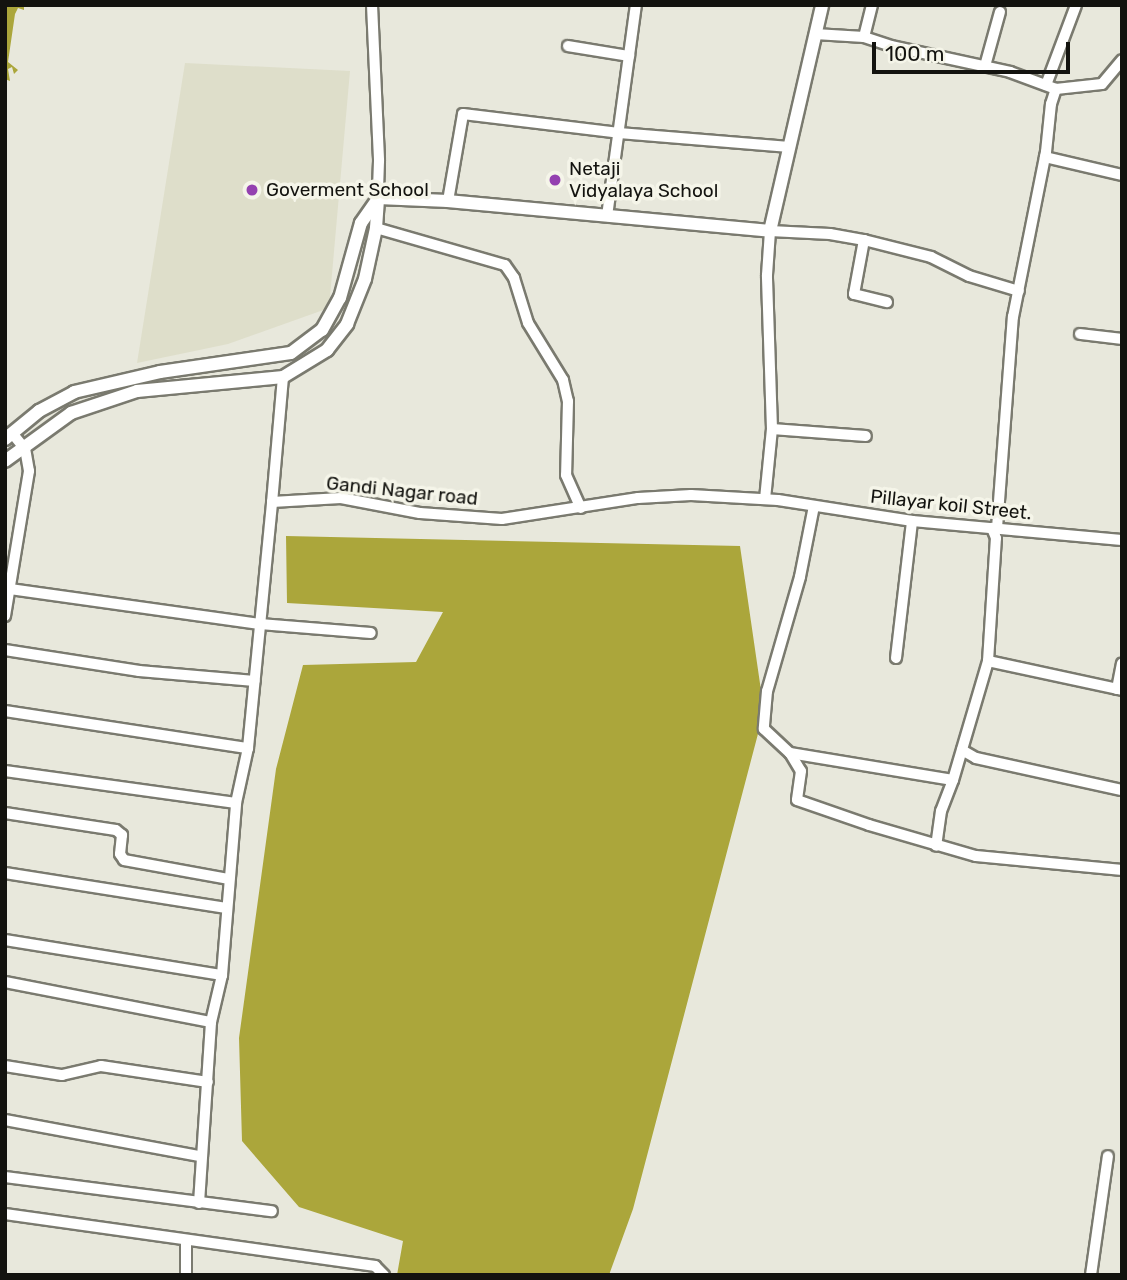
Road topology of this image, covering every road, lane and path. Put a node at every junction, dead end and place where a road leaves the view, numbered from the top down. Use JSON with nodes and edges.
{"nodes":[{"id":1,"x":372,"y":5,"type":"edge"},
{"id":2,"x":636,"y":5,"type":"edge"},
{"id":3,"x":822,"y":5,"type":"edge"},
{"id":4,"x":872,"y":5,"type":"edge"},
{"id":5,"x":1076,"y":5,"type":"edge"},
{"id":6,"x":1000,"y":12,"type":"dead end"},
{"id":7,"x":816,"y":34,"type":"junction"},
{"id":8,"x":864,"y":37,"type":"junction"},
{"id":9,"x":568,"y":46,"type":"dead end"},
{"id":10,"x":629,"y":56,"type":"junction"},
{"id":11,"x":1122,"y":60,"type":"edge"},
{"id":12,"x":985,"y":66,"type":"junction"},
{"id":13,"x":1051,"y":87,"type":"junction"},
{"id":14,"x":619,"y":133,"type":"junction"},
{"id":15,"x":789,"y":147,"type":"junction"},
{"id":16,"x":1045,"y":157,"type":"junction"},
{"id":17,"x":1122,"y":175,"type":"edge"},
{"id":18,"x":378,"y":198,"type":"junction"},
{"id":19,"x":448,"y":201,"type":"junction"},
{"id":20,"x":607,"y":216,"type":"junction"},
{"id":21,"x":376,"y":228,"type":"junction"},
{"id":22,"x":770,"y":231,"type":"junction"},
{"id":23,"x":864,"y":240,"type":"junction"},
{"id":24,"x":1018,"y":291,"type":"junction"},
{"id":25,"x":887,"y":302,"type":"dead end"},
{"id":26,"x":1080,"y":334,"type":"dead end"},
{"id":27,"x":1122,"y":339,"type":"edge"},
{"id":28,"x":283,"y":377,"type":"junction"},
{"id":29,"x":772,"y":429,"type":"junction"},
{"id":30,"x":866,"y":436,"type":"dead end"},
{"id":31,"x":9,"y":437,"type":"edge"},
{"id":32,"x":26,"y":449,"type":"junction"},
{"id":33,"x":5,"y":461,"type":"edge"},
{"id":34,"x":765,"y":499,"type":"junction"},
{"id":35,"x":778,"y":500,"type":"joint"},
{"id":36,"x":272,"y":502,"type":"junction"},
{"id":37,"x":814,"y":506,"type":"junction"},
{"id":38,"x":581,"y":508,"type":"junction"},
{"id":39,"x":912,"y":521,"type":"junction"},
{"id":40,"x":995,"y":528,"type":"junction"},
{"id":41,"x":1122,"y":540,"type":"edge"},
{"id":42,"x":10,"y":589,"type":"junction"},
{"id":43,"x":5,"y":616,"type":"edge"},
{"id":44,"x":260,"y":624,"type":"junction"},
{"id":45,"x":371,"y":634,"type":"dead end"},
{"id":46,"x":5,"y":650,"type":"edge"},
{"id":47,"x":896,"y":657,"type":"dead end"},
{"id":48,"x":988,"y":661,"type":"junction"},
{"id":49,"x":1122,"y":663,"type":"edge"},
{"id":50,"x":255,"y":681,"type":"junction"},
{"id":51,"x":1120,"y":689,"type":"edge"},
{"id":52,"x":5,"y":711,"type":"edge"},
{"id":53,"x":248,"y":748,"type":"junction"},
{"id":54,"x":962,"y":750,"type":"junction"},
{"id":55,"x":790,"y":753,"type":"junction"},
{"id":56,"x":5,"y":771,"type":"edge"},
{"id":57,"x":953,"y":780,"type":"junction"},
{"id":58,"x":1122,"y":790,"type":"edge"},
{"id":59,"x":236,"y":803,"type":"junction"},
{"id":60,"x":5,"y":813,"type":"edge"},
{"id":61,"x":936,"y":846,"type":"junction"},
{"id":62,"x":1122,"y":870,"type":"edge"},
{"id":63,"x":5,"y":873,"type":"edge"},
{"id":64,"x":229,"y":879,"type":"junction"},
{"id":65,"x":226,"y":908,"type":"junction"},
{"id":66,"x":5,"y":940,"type":"edge"},
{"id":67,"x":222,"y":975,"type":"junction"},
{"id":68,"x":5,"y":982,"type":"edge"},
{"id":69,"x":211,"y":1022,"type":"junction"},
{"id":70,"x":5,"y":1066,"type":"edge"},
{"id":71,"x":208,"y":1082,"type":"junction"},
{"id":72,"x":5,"y":1121,"type":"edge"},
{"id":73,"x":200,"y":1156,"type":"junction"},
{"id":74,"x":1108,"y":1156,"type":"dead end"},
{"id":75,"x":5,"y":1177,"type":"edge"},
{"id":76,"x":199,"y":1203,"type":"junction"},
{"id":77,"x":272,"y":1211,"type":"dead end"},
{"id":78,"x":5,"y":1214,"type":"edge"},
{"id":79,"x":186,"y":1240,"type":"junction"},
{"id":80,"x":186,"y":1275,"type":"edge"},
{"id":81,"x":384,"y":1275,"type":"edge"},
{"id":82,"x":1091,"y":1275,"type":"edge"}],
"edges":[{"from":1,"to":18,"type":"street"},
{"from":2,"to":10,"type":"street"},
{"from":3,"to":7,"type":"street"},
{"from":4,"to":8,"type":"street"},
{"from":5,"to":13,"type":"street"},
{"from":6,"to":12,"type":"street"},
{"from":7,"to":8,"type":"street"},
{"from":7,"to":15,"type":"street"},
{"from":8,"to":12,"type":"street"},
{"from":9,"to":10,"type":"street"},
{"from":10,"to":14,"type":"street"},
{"from":11,"to":13,"type":"street"},
{"from":12,"to":13,"type":"street"},
{"from":13,"to":16,"type":"street"},
{"from":14,"to":15,"type":"street"},
{"from":14,"to":19,"type":"street"},
{"from":14,"to":20,"type":"street"},
{"from":15,"to":22,"type":"street"},
{"from":16,"to":17,"type":"street"},
{"from":16,"to":24,"type":"street"},
{"from":18,"to":19,"type":"street"},
{"from":18,"to":21,"type":"street"},
{"from":18,"to":31,"type":"street"},
{"from":19,"to":20,"type":"street"},
{"from":20,"to":22,"type":"street"},
{"from":21,"to":28,"type":"street"},
{"from":21,"to":38,"type":"street"},
{"from":22,"to":23,"type":"street"},
{"from":22,"to":29,"type":"street"},
{"from":23,"to":24,"type":"street"},
{"from":23,"to":25,"type":"street"},
{"from":24,"to":40,"type":"street"},
{"from":26,"to":27,"type":"street"},
{"from":28,"to":32,"type":"street"},
{"from":28,"to":36,"type":"street"},
{"from":29,"to":30,"type":"street"},
{"from":29,"to":34,"type":"street"},
{"from":31,"to":32,"type":"street"},
{"from":32,"to":33,"type":"street"},
{"from":32,"to":42,"type":"street"},
{"from":34,"to":35,"type":"street","name":"Gandi Nagar road"},
{"from":34,"to":38,"type":"street","name":"Gandi Nagar road"},
{"from":35,"to":37,"type":"street","name":"Pillayar koil Street."},
{"from":36,"to":38,"type":"street","name":"Gandi Nagar road"},
{"from":36,"to":44,"type":"street"},
{"from":37,"to":39,"type":"street","name":"Pillayar koil Street."},
{"from":37,"to":55,"type":"street"},
{"from":39,"to":40,"type":"street","name":"Pillayar koil Street."},
{"from":39,"to":47,"type":"street"},
{"from":40,"to":41,"type":"street","name":"Pillayar koil Street."},
{"from":40,"to":48,"type":"street"},
{"from":42,"to":43,"type":"street"},
{"from":42,"to":44,"type":"street"},
{"from":44,"to":45,"type":"street"},
{"from":44,"to":50,"type":"street"},
{"from":46,"to":50,"type":"street"},
{"from":48,"to":51,"type":"street"},
{"from":48,"to":54,"type":"street"},
{"from":49,"to":51,"type":"street"},
{"from":50,"to":53,"type":"street"},
{"from":52,"to":53,"type":"street"},
{"from":53,"to":59,"type":"street"},
{"from":54,"to":57,"type":"street"},
{"from":54,"to":58,"type":"street"},
{"from":55,"to":57,"type":"street"},
{"from":55,"to":61,"type":"street"},
{"from":56,"to":59,"type":"street"},
{"from":57,"to":61,"type":"street"},
{"from":59,"to":64,"type":"street"},
{"from":60,"to":64,"type":"street"},
{"from":61,"to":62,"type":"street"},
{"from":63,"to":65,"type":"street"},
{"from":64,"to":65,"type":"street"},
{"from":65,"to":67,"type":"street"},
{"from":66,"to":67,"type":"street"},
{"from":67,"to":69,"type":"street"},
{"from":68,"to":69,"type":"street"},
{"from":69,"to":71,"type":"street"},
{"from":70,"to":71,"type":"street"},
{"from":71,"to":73,"type":"street"},
{"from":72,"to":73,"type":"street"},
{"from":73,"to":76,"type":"street"},
{"from":74,"to":82,"type":"street"},
{"from":75,"to":76,"type":"street"},
{"from":76,"to":77,"type":"street"},
{"from":78,"to":79,"type":"street"},
{"from":79,"to":80,"type":"street"},
{"from":79,"to":81,"type":"street"}]}
